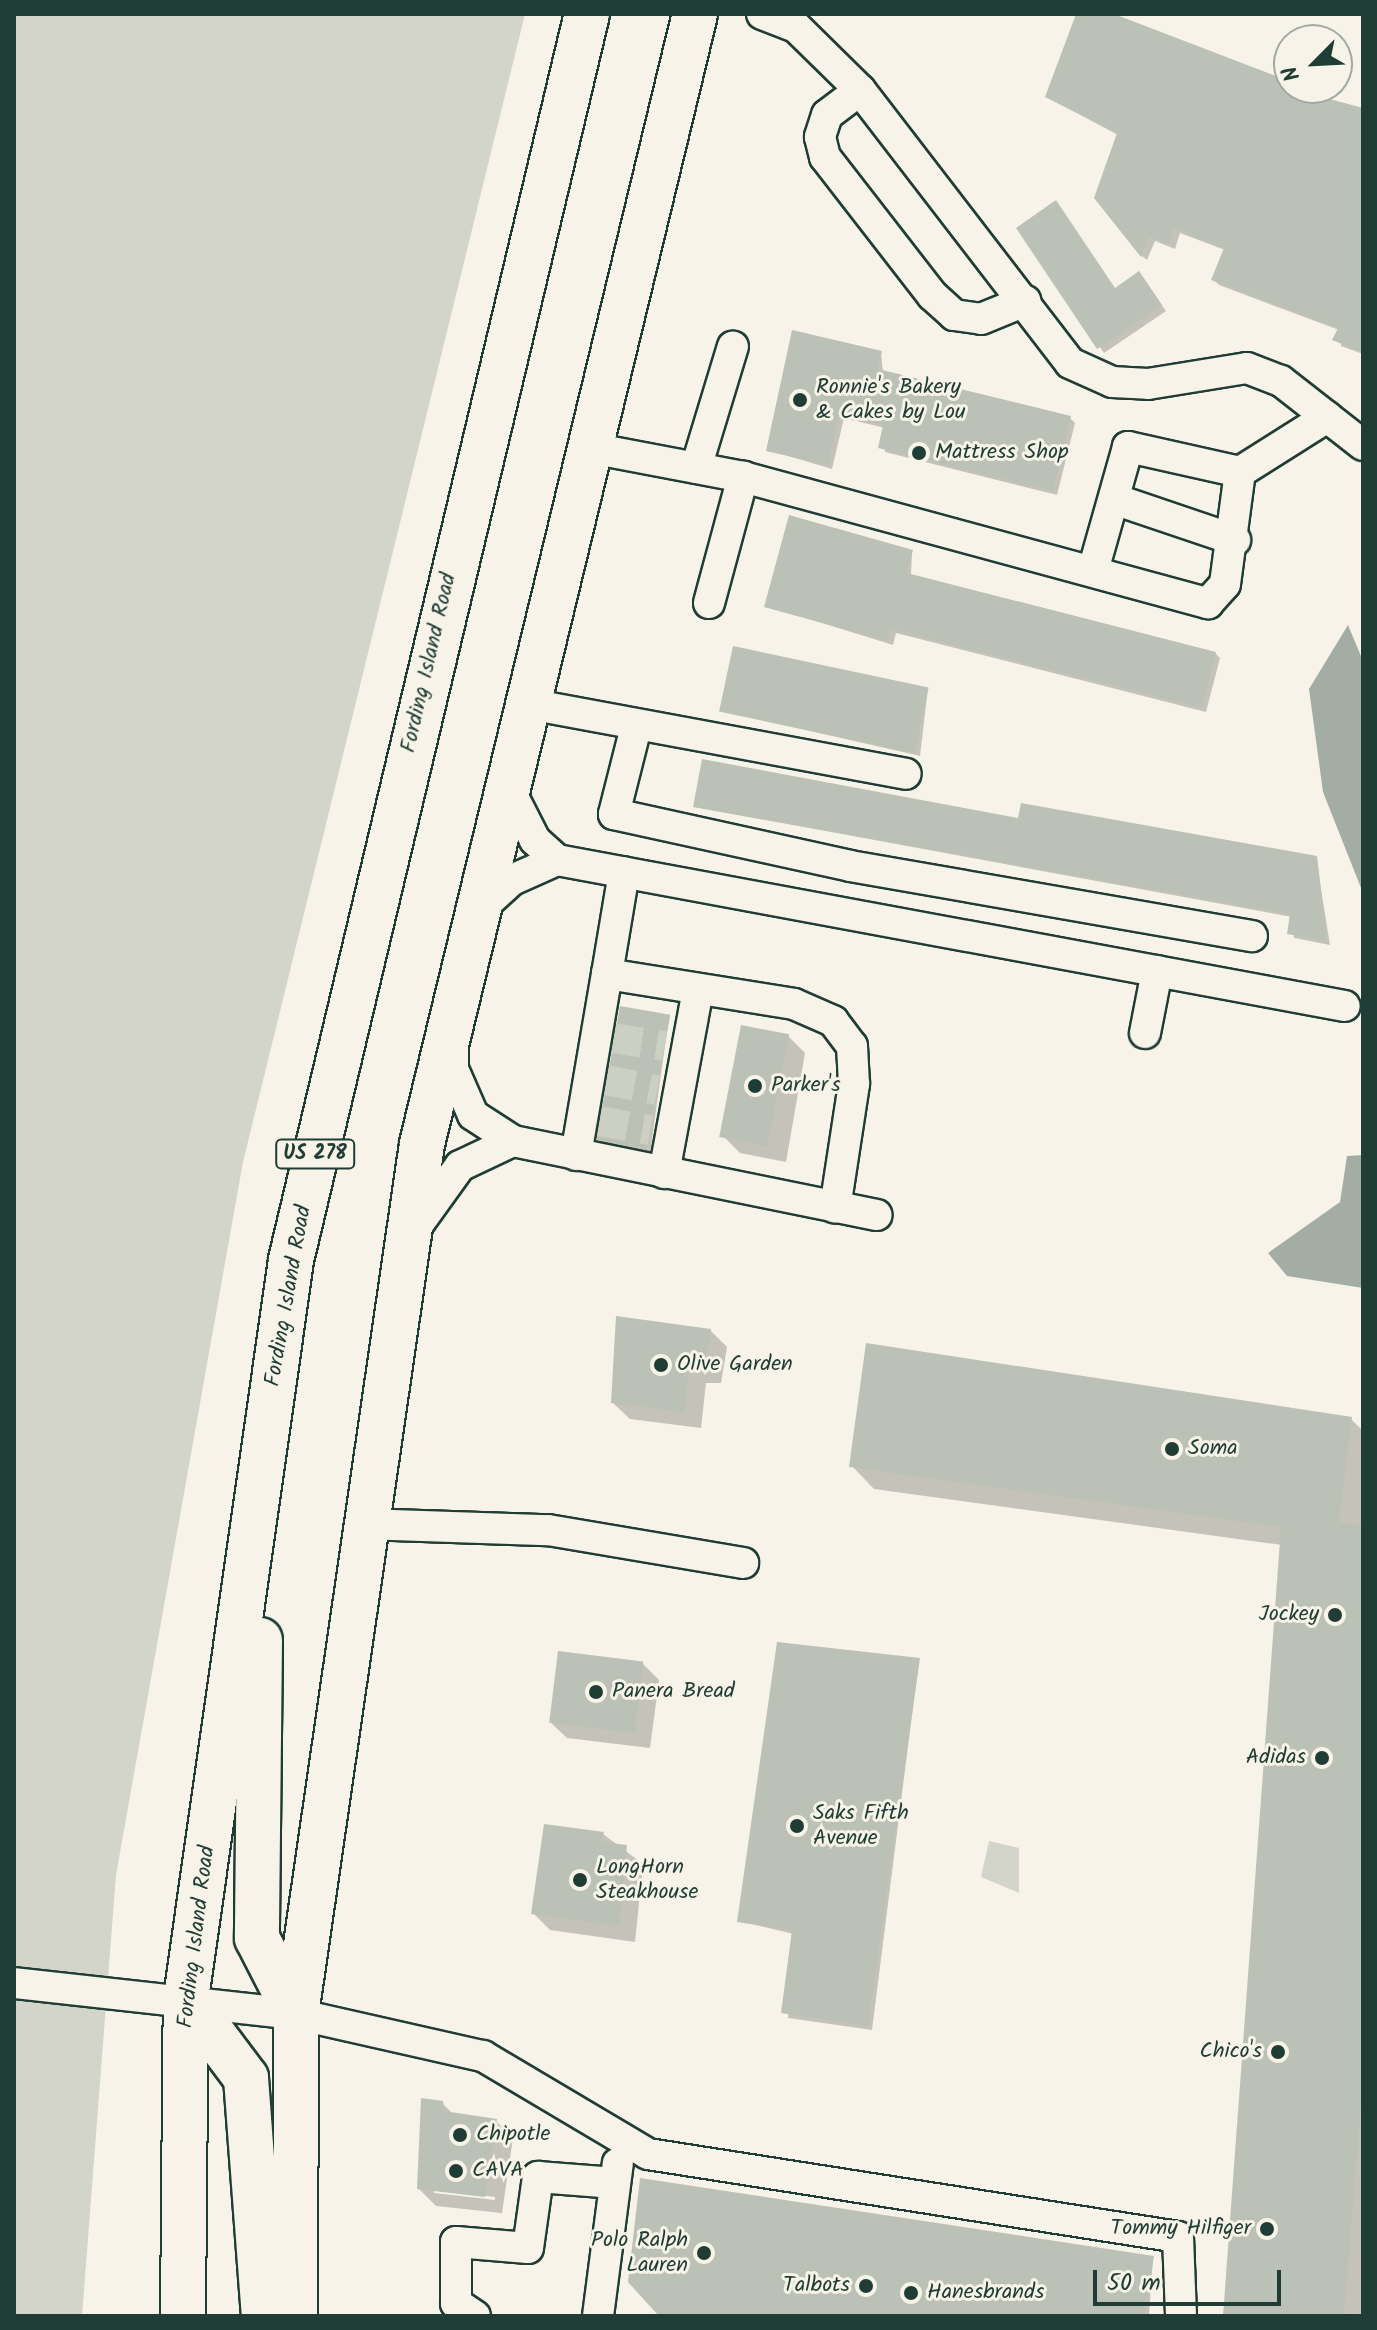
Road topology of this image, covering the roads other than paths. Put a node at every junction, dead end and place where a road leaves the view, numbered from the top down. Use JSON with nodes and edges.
{"nodes":[{"id":1,"x":587,"y":14,"type":"edge"},
{"id":2,"x":685,"y":14,"type":"edge"},
{"id":3,"x":695,"y":14,"type":"edge"},
{"id":4,"x":762,"y":14,"type":"edge"},
{"id":5,"x":860,"y":90,"type":"junction"},
{"id":6,"x":675,"y":97,"type":"junction"},
{"id":7,"x":1025,"y":301,"type":"junction"},
{"id":8,"x":733,"y":346,"type":"dead end"},
{"id":9,"x":1327,"y":417,"type":"junction"},
{"id":10,"x":1363,"y":445,"type":"edge"},
{"id":11,"x":591,"y":448,"type":"junction"},
{"id":12,"x":696,"y":468,"type":"junction"},
{"id":13,"x":1240,"y":472,"type":"junction"},
{"id":14,"x":743,"y":477,"type":"junction"},
{"id":15,"x":1114,"y":499,"type":"junction"},
{"id":16,"x":1235,"y":540,"type":"junction"},
{"id":17,"x":1093,"y":571,"type":"junction"},
{"id":18,"x":709,"y":603,"type":"dead end"},
{"id":19,"x":529,"y":704,"type":"junction"},
{"id":20,"x":636,"y":727,"type":"junction"},
{"id":21,"x":906,"y":774,"type":"dead end"},
{"id":22,"x":508,"y":787,"type":"junction"},
{"id":23,"x":557,"y":860,"type":"junction"},
{"id":24,"x":624,"y":872,"type":"junction"},
{"id":25,"x":478,"y":911,"type":"junction"},
{"id":26,"x":1252,"y":936,"type":"dead end"},
{"id":27,"x":1157,"y":971,"type":"junction"},
{"id":28,"x":607,"y":974,"type":"junction"},
{"id":29,"x":698,"y":989,"type":"junction"},
{"id":30,"x":1345,"y":1006,"type":"dead end"},
{"id":31,"x":452,"y":1019,"type":"junction"},
{"id":32,"x":1145,"y":1033,"type":"dead end"},
{"id":33,"x":513,"y":1141,"type":"junction"},
{"id":34,"x":576,"y":1155,"type":"junction"},
{"id":35,"x":664,"y":1173,"type":"junction"},
{"id":36,"x":835,"y":1208,"type":"junction"},
{"id":37,"x":877,"y":1215,"type":"dead end"},
{"id":38,"x":405,"y":1250,"type":"junction"},
{"id":39,"x":262,"y":1466,"type":"junction"},
{"id":40,"x":363,"y":1524,"type":"junction"},
{"id":41,"x":743,"y":1563,"type":"dead end"},
{"id":42,"x":14,"y":1983,"type":"edge"},
{"id":43,"x":186,"y":1998,"type":"junction"},
{"id":44,"x":296,"y":2014,"type":"junction"},
{"id":45,"x":621,"y":2139,"type":"junction"},
{"id":46,"x":615,"y":2183,"type":"junction"},
{"id":47,"x":183,"y":2316,"type":"edge"},
{"id":48,"x":264,"y":2316,"type":"edge"},
{"id":49,"x":295,"y":2316,"type":"edge"},
{"id":50,"x":475,"y":2316,"type":"edge"},
{"id":51,"x":598,"y":2316,"type":"edge"},
{"id":52,"x":1181,"y":2316,"type":"edge"}],
"edges":[{"from":1,"to":39,"type":"highway","name":"Fording Island Road","number":"US 278"},
{"from":2,"to":6,"type":"highway"},
{"from":3,"to":6,"type":"highway"},
{"from":4,"to":5,"type":"street"},
{"from":5,"to":7,"type":"street"},
{"from":5,"to":7,"type":"street"},
{"from":6,"to":11,"type":"highway"},
{"from":7,"to":9,"type":"street"},
{"from":8,"to":12,"type":"street"},
{"from":9,"to":10,"type":"street"},
{"from":9,"to":13,"type":"street"},
{"from":11,"to":12,"type":"street"},
{"from":11,"to":19,"type":"highway"},
{"from":12,"to":14,"type":"street"},
{"from":13,"to":15,"type":"street"},
{"from":13,"to":16,"type":"street"},
{"from":14,"to":17,"type":"street"},
{"from":14,"to":18,"type":"street"},
{"from":15,"to":16,"type":"street"},
{"from":15,"to":17,"type":"street"},
{"from":16,"to":17,"type":"street"},
{"from":19,"to":20,"type":"street"},
{"from":19,"to":22,"type":"highway"},
{"from":20,"to":21,"type":"street"},
{"from":20,"to":26,"type":"street"},
{"from":22,"to":23,"type":"street"},
{"from":22,"to":25,"type":"highway"},
{"from":23,"to":24,"type":"street"},
{"from":23,"to":25,"type":"street"},
{"from":24,"to":27,"type":"street"},
{"from":24,"to":28,"type":"street"},
{"from":25,"to":31,"type":"highway"},
{"from":27,"to":30,"type":"street"},
{"from":27,"to":32,"type":"street"},
{"from":28,"to":29,"type":"street"},
{"from":28,"to":34,"type":"street"},
{"from":29,"to":35,"type":"street"},
{"from":29,"to":36,"type":"street"},
{"from":31,"to":33,"type":"street"},
{"from":31,"to":38,"type":"highway"},
{"from":33,"to":34,"type":"street"},
{"from":33,"to":38,"type":"street"},
{"from":34,"to":35,"type":"street"},
{"from":35,"to":36,"type":"street"},
{"from":36,"to":37,"type":"street"},
{"from":38,"to":40,"type":"highway"},
{"from":39,"to":43,"type":"highway","name":"Fording Island Road","number":"US 278"},
{"from":39,"to":44,"type":"highway"},
{"from":40,"to":41,"type":"street"},
{"from":40,"to":44,"type":"highway"},
{"from":42,"to":43,"type":"street"},
{"from":43,"to":44,"type":"street"},
{"from":43,"to":47,"type":"highway","name":"Fording Island Road","number":"US 278"},
{"from":43,"to":48,"type":"highway"},
{"from":44,"to":45,"type":"street"},
{"from":44,"to":49,"type":"highway"},
{"from":45,"to":46,"type":"street"},
{"from":45,"to":52,"type":"street"},
{"from":46,"to":50,"type":"street"},
{"from":46,"to":51,"type":"street"}]}
